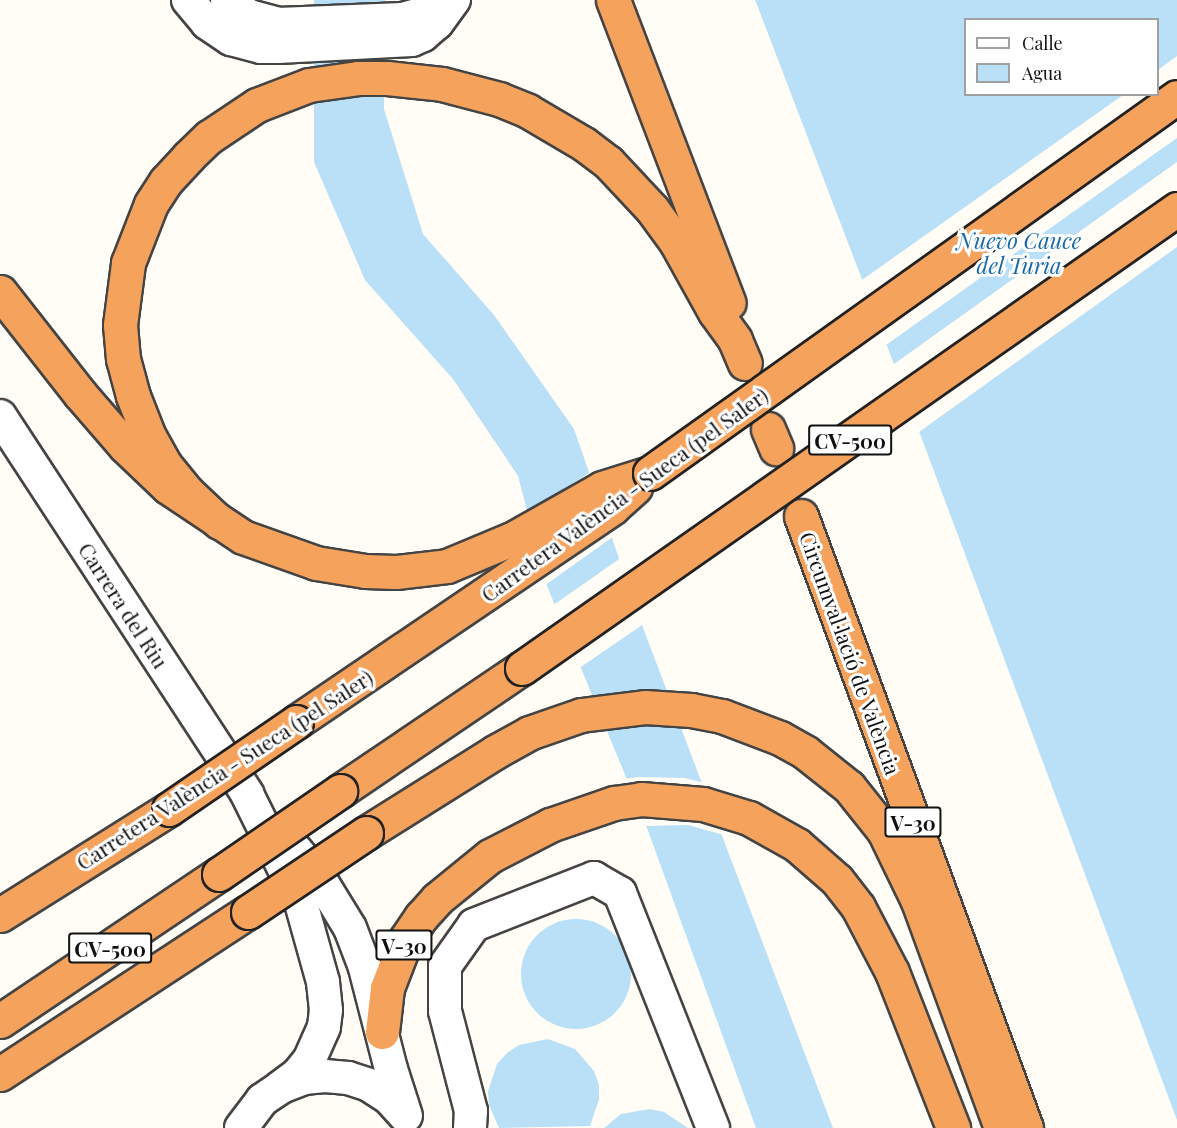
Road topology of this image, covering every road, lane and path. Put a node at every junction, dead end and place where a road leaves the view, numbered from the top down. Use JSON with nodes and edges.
{"nodes":[{"id":1,"x":188,"y":0,"type":"edge"},
{"id":2,"x":227,"y":0,"type":"edge"},
{"id":3,"x":446,"y":0,"type":"edge"},
{"id":4,"x":454,"y":0,"type":"edge"},
{"id":5,"x":590,"y":0,"type":"edge"},
{"id":6,"x":613,"y":0,"type":"edge"},
{"id":7,"x":390,"y":31,"type":"junction"},
{"id":8,"x":278,"y":35,"type":"junction"},
{"id":9,"x":1177,"y":97,"type":"edge"},
{"id":10,"x":684,"y":182,"type":"junction"},
{"id":11,"x":1177,"y":209,"type":"edge"},
{"id":12,"x":0,"y":292,"type":"edge"},
{"id":13,"x":0,"y":416,"type":"edge"},
{"id":14,"x":650,"y":473,"type":"junction"},
{"id":15,"x":801,"y":516,"type":"dead end"},
{"id":16,"x":219,"y":522,"type":"junction"},
{"id":17,"x":247,"y":794,"type":"junction"},
{"id":18,"x":0,"y":915,"type":"edge"},
{"id":19,"x":0,"y":1021,"type":"edge"},
{"id":20,"x":382,"y":1032,"type":"junction"},
{"id":21,"x":0,"y":1074,"type":"edge"},
{"id":22,"x":281,"y":1087,"type":"junction"},
{"id":23,"x":409,"y":1122,"type":"edge"},
{"id":24,"x":241,"y":1128,"type":"edge"},
{"id":25,"x":470,"y":1128,"type":"edge"},
{"id":26,"x":713,"y":1128,"type":"edge"},
{"id":27,"x":953,"y":1128,"type":"edge"},
{"id":28,"x":1001,"y":1128,"type":"edge"},
{"id":29,"x":1026,"y":1128,"type":"edge"}],
"edges":[{"from":1,"to":8,"type":"street"},
{"from":2,"to":8,"type":"street"},
{"from":3,"to":7,"type":"street"},
{"from":4,"to":7,"type":"street"},
{"from":5,"to":10,"type":"highway"},
{"from":6,"to":10,"type":"highway"},
{"from":7,"to":8,"type":"street"},
{"from":9,"to":14,"type":"highway","name":"Carretera València - Sueca (pel Saler)","bridge":true},
{"from":10,"to":16,"type":"highway"},
{"from":11,"to":19,"type":"highway","number":"CV-500","bridge":true},
{"from":12,"to":16,"type":"highway"},
{"from":13,"to":17,"type":"street","name":"Carrera del Riu"},
{"from":14,"to":16,"type":"highway"},
{"from":14,"to":18,"type":"highway","name":"Carretera València - Sueca (pel Saler)","bridge":true},
{"from":15,"to":29,"type":"highway","name":"Circumval·lació de València","number":"V-30"},
{"from":17,"to":20,"type":"street","name":"Carrera del Riu"},
{"from":17,"to":22,"type":"street","name":"Carrera del Riu"},
{"from":20,"to":23,"type":"street","name":"Carrera del Riu"},
{"from":20,"to":27,"type":"highway","number":"V-30"},
{"from":21,"to":28,"type":"highway","bridge":true},
{"from":22,"to":23,"type":"street"},
{"from":22,"to":24,"type":"street","name":"Carrera del Riu"},
{"from":25,"to":26,"type":"street"}]}
